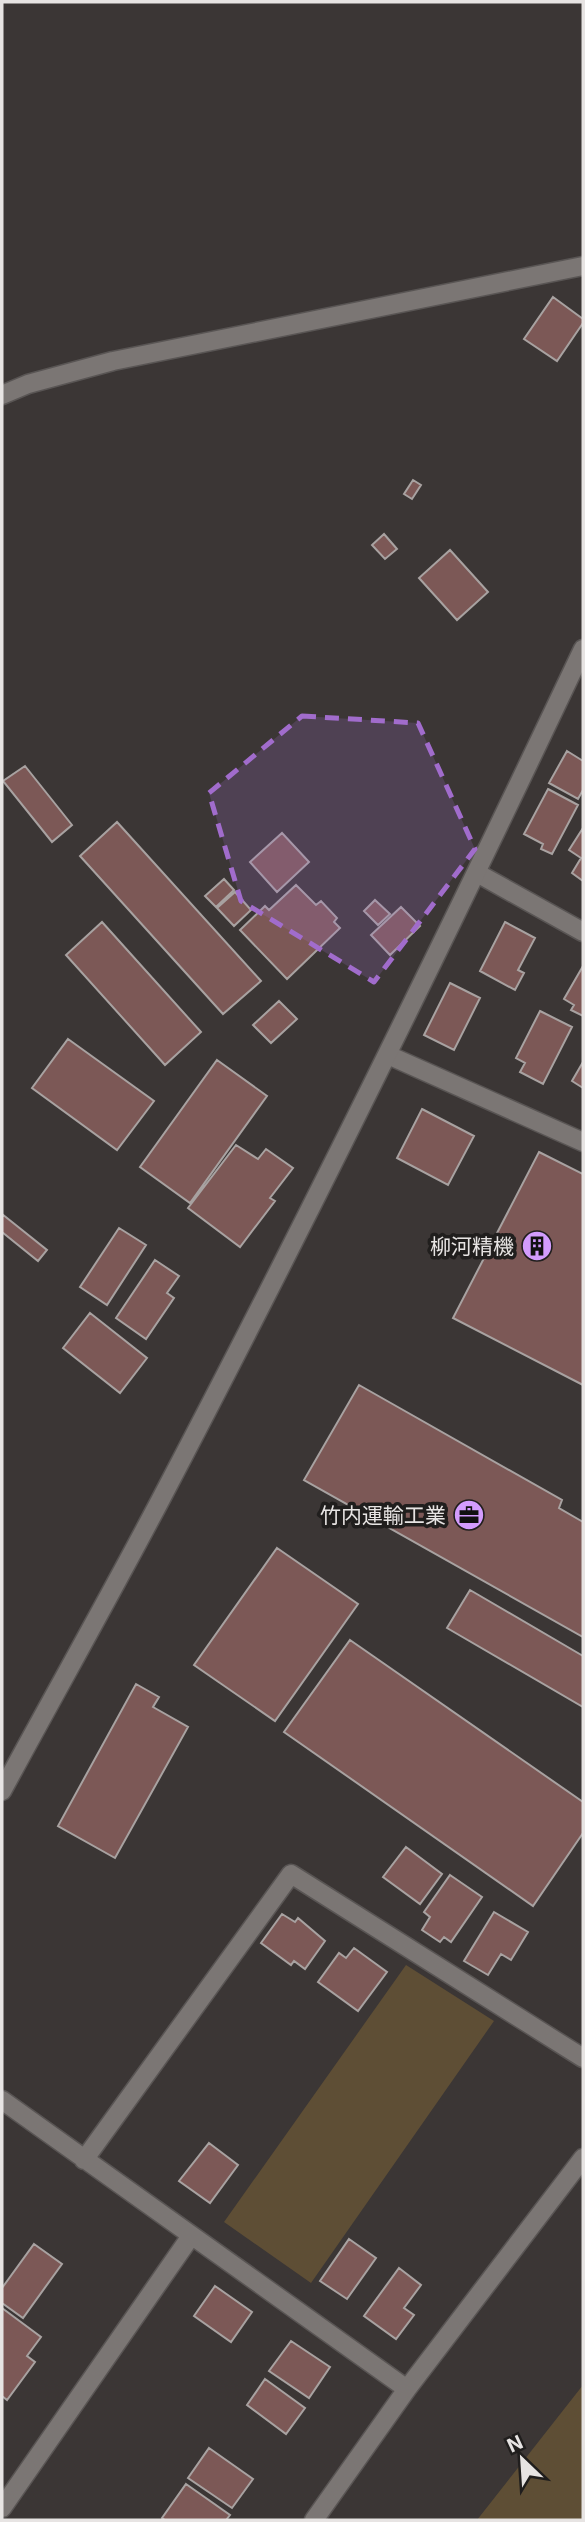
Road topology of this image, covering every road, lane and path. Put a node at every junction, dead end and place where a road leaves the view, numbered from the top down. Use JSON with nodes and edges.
{"nodes":[{"id":1,"x":583,"y":266,"type":"edge"},
{"id":2,"x":2,"y":395,"type":"edge"},
{"id":3,"x":583,"y":649,"type":"edge"},
{"id":4,"x":477,"y":873,"type":"junction"},
{"id":5,"x":583,"y":932,"type":"edge"},
{"id":6,"x":388,"y":1055,"type":"junction"},
{"id":7,"x":583,"y":1143,"type":"edge"},
{"id":8,"x":2,"y":1791,"type":"edge"},
{"id":9,"x":583,"y":2058,"type":"edge"},
{"id":10,"x":2,"y":2100,"type":"edge"},
{"id":11,"x":583,"y":2158,"type":"edge"},
{"id":12,"x":84,"y":2160,"type":"junction"},
{"id":13,"x":191,"y":2236,"type":"junction"},
{"id":14,"x":407,"y":2389,"type":"junction"},
{"id":15,"x":2,"y":2508,"type":"edge"},
{"id":16,"x":314,"y":2520,"type":"edge"}],
"edges":[{"from":1,"to":2,"type":"street"},
{"from":3,"to":4,"type":"street"},
{"from":4,"to":5,"type":"street"},
{"from":4,"to":6,"type":"street"},
{"from":6,"to":7,"type":"street"},
{"from":6,"to":8,"type":"street"},
{"from":9,"to":12,"type":"street"},
{"from":10,"to":12,"type":"street"},
{"from":11,"to":14,"type":"street"},
{"from":12,"to":13,"type":"street"},
{"from":13,"to":14,"type":"street"},
{"from":13,"to":15,"type":"street"},
{"from":14,"to":16,"type":"street"}]}
